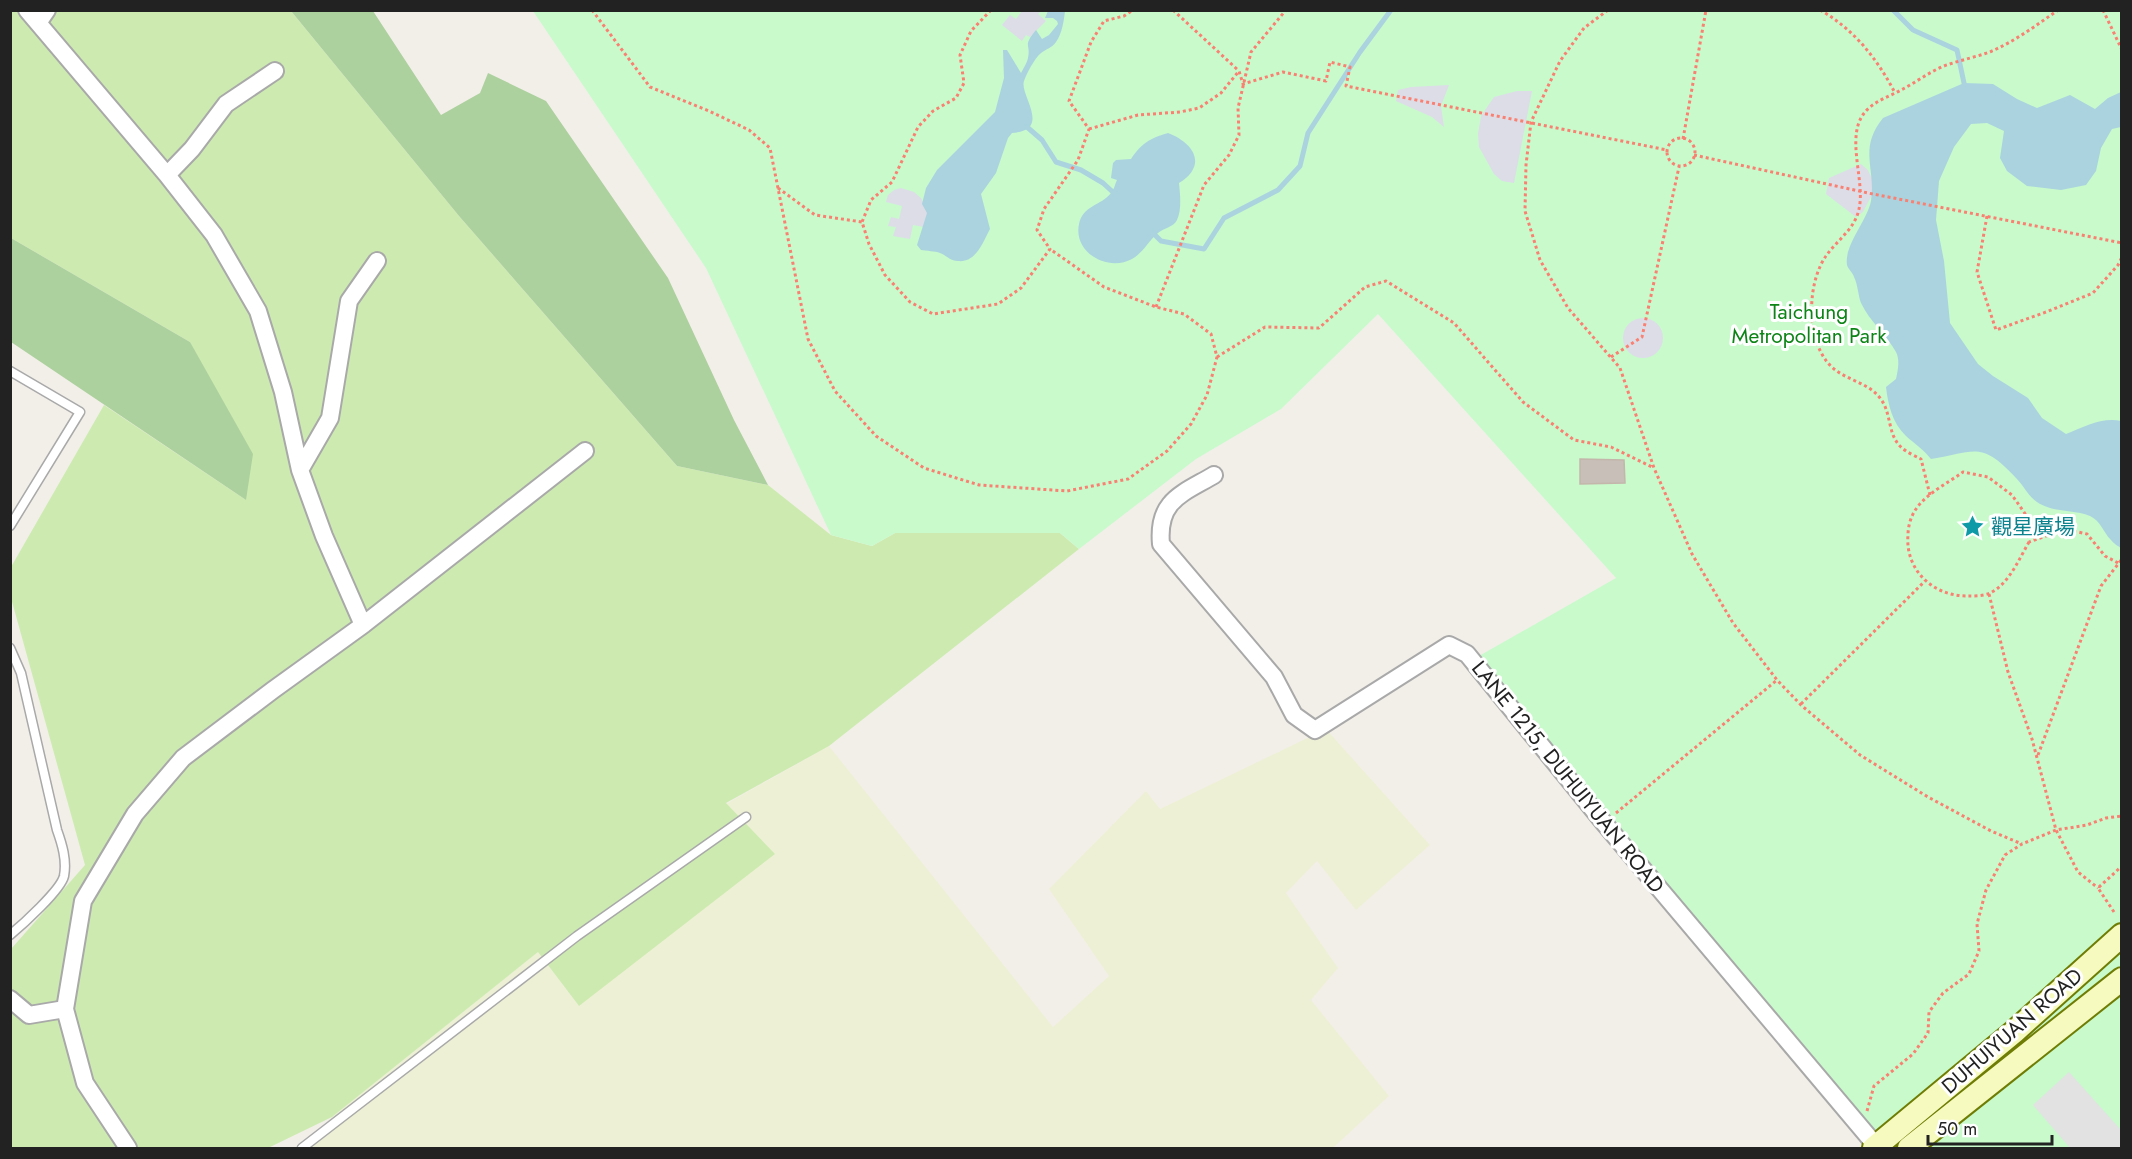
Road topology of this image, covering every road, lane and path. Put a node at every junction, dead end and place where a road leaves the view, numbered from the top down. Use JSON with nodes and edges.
{"nodes":[{"id":1,"x":592,"y":10,"type":"edge"},
{"id":2,"x":991,"y":10,"type":"edge"},
{"id":3,"x":1133,"y":10,"type":"edge"},
{"id":4,"x":1173,"y":10,"type":"edge"},
{"id":5,"x":1286,"y":10,"type":"edge"},
{"id":6,"x":1608,"y":10,"type":"edge"},
{"id":7,"x":1706,"y":10,"type":"edge"},
{"id":8,"x":1820,"y":10,"type":"edge"},
{"id":9,"x":2058,"y":10,"type":"edge"},
{"id":10,"x":2097,"y":10,"type":"edge"},
{"id":11,"x":2103,"y":11,"type":"edge"},
{"id":12,"x":37,"y":15,"type":"edge"},
{"id":13,"x":2121,"y":50,"type":"edge"},
{"id":14,"x":275,"y":71,"type":"dead end"},
{"id":15,"x":1239,"y":71,"type":"junction"},
{"id":16,"x":1244,"y":84,"type":"junction"},
{"id":17,"x":1895,"y":93,"type":"junction"},
{"id":18,"x":1531,"y":122,"type":"junction"},
{"id":19,"x":1089,"y":129,"type":"junction"},
{"id":20,"x":1683,"y":139,"type":"junction"},
{"id":21,"x":1667,"y":150,"type":"junction"},
{"id":22,"x":1694,"y":155,"type":"junction"},
{"id":23,"x":1679,"y":167,"type":"junction"},
{"id":24,"x":166,"y":175,"type":"junction"},
{"id":25,"x":778,"y":188,"type":"junction"},
{"id":26,"x":1859,"y":191,"type":"junction"},
{"id":27,"x":1987,"y":216,"type":"junction"},
{"id":28,"x":862,"y":222,"type":"junction"},
{"id":29,"x":2121,"y":243,"type":"edge"},
{"id":30,"x":1050,"y":249,"type":"junction"},
{"id":31,"x":2121,"y":257,"type":"edge"},
{"id":32,"x":377,"y":261,"type":"dead end"},
{"id":33,"x":1156,"y":307,"type":"junction"},
{"id":34,"x":1217,"y":357,"type":"junction"},
{"id":35,"x":1610,"y":357,"type":"junction"},
{"id":36,"x":10,"y":371,"type":"edge"},
{"id":37,"x":585,"y":451,"type":"dead end"},
{"id":38,"x":1654,"y":468,"type":"junction"},
{"id":39,"x":300,"y":470,"type":"junction"},
{"id":40,"x":1214,"y":475,"type":"dead end"},
{"id":41,"x":1930,"y":495,"type":"junction"},
{"id":42,"x":10,"y":526,"type":"edge"},
{"id":43,"x":2029,"y":542,"type":"junction"},
{"id":44,"x":2121,"y":563,"type":"edge"},
{"id":45,"x":1925,"y":581,"type":"junction"},
{"id":46,"x":1989,"y":594,"type":"junction"},
{"id":47,"x":363,"y":626,"type":"junction"},
{"id":48,"x":10,"y":648,"type":"edge"},
{"id":49,"x":1777,"y":680,"type":"junction"},
{"id":50,"x":1801,"y":705,"type":"junction"},
{"id":51,"x":2037,"y":757,"type":"junction"},
{"id":52,"x":2121,"y":816,"type":"edge"},
{"id":53,"x":746,"y":817,"type":"dead end"},
{"id":54,"x":1605,"y":823,"type":"junction"},
{"id":55,"x":2056,"y":830,"type":"junction"},
{"id":56,"x":2022,"y":844,"type":"junction"},
{"id":57,"x":2121,"y":866,"type":"edge"},
{"id":58,"x":2098,"y":888,"type":"junction"},
{"id":59,"x":2114,"y":912,"type":"dead end"},
{"id":60,"x":10,"y":935,"type":"edge"},
{"id":61,"x":2121,"y":935,"type":"edge"},
{"id":62,"x":2121,"y":979,"type":"edge"},
{"id":63,"x":10,"y":999,"type":"edge"},
{"id":64,"x":65,"y":1008,"type":"junction"},
{"id":65,"x":2014,"y":1032,"type":"junction"},
{"id":66,"x":2031,"y":1051,"type":"junction"},
{"id":67,"x":1872,"y":1144,"type":"edge"},
{"id":68,"x":128,"y":1149,"type":"edge"},
{"id":69,"x":302,"y":1149,"type":"edge"},
{"id":70,"x":1909,"y":1149,"type":"edge"}],
"edges":[{"from":1,"to":25,"type":"path"},
{"from":2,"to":28,"type":"path"},
{"from":3,"to":19,"type":"path"},
{"from":4,"to":15,"type":"path"},
{"from":5,"to":16,"type":"path"},
{"from":6,"to":18,"type":"path"},
{"from":7,"to":20,"type":"path"},
{"from":8,"to":17,"type":"path"},
{"from":9,"to":17,"type":"path"},
{"from":10,"to":11,"type":"path"},
{"from":11,"to":13,"type":"path"},
{"from":12,"to":24,"type":"street"},
{"from":14,"to":24,"type":"street"},
{"from":15,"to":16,"type":"path"},
{"from":15,"to":19,"type":"path"},
{"from":16,"to":18,"type":"path"},
{"from":16,"to":33,"type":"path"},
{"from":17,"to":26,"type":"path"},
{"from":18,"to":21,"type":"path"},
{"from":18,"to":35,"type":"path"},
{"from":19,"to":30,"type":"path"},
{"from":20,"to":21,"type":"path"},
{"from":20,"to":22,"type":"path"},
{"from":21,"to":23,"type":"path"},
{"from":22,"to":23,"type":"path"},
{"from":22,"to":26,"type":"path"},
{"from":23,"to":35,"type":"path"},
{"from":24,"to":39,"type":"street"},
{"from":25,"to":28,"type":"path"},
{"from":25,"to":34,"type":"path"},
{"from":26,"to":27,"type":"path"},
{"from":26,"to":41,"type":"path"},
{"from":27,"to":29,"type":"path"},
{"from":27,"to":31,"type":"path"},
{"from":28,"to":30,"type":"path"},
{"from":30,"to":33,"type":"path"},
{"from":32,"to":39,"type":"street"},
{"from":33,"to":34,"type":"path"},
{"from":34,"to":38,"type":"path"},
{"from":35,"to":38,"type":"path"},
{"from":36,"to":42,"type":"lane"},
{"from":37,"to":47,"type":"street"},
{"from":38,"to":49,"type":"path"},
{"from":39,"to":47,"type":"street"},
{"from":40,"to":54,"type":"street","name":"LANE 1215, DUHUIYUAN ROAD"},
{"from":41,"to":43,"type":"path"},
{"from":41,"to":45,"type":"path"},
{"from":43,"to":44,"type":"path"},
{"from":43,"to":46,"type":"path"},
{"from":44,"to":51,"type":"path"},
{"from":45,"to":46,"type":"path"},
{"from":45,"to":50,"type":"path"},
{"from":46,"to":51,"type":"path"},
{"from":47,"to":64,"type":"street"},
{"from":48,"to":60,"type":"lane"},
{"from":49,"to":50,"type":"path"},
{"from":49,"to":54,"type":"path"},
{"from":50,"to":56,"type":"path"},
{"from":51,"to":55,"type":"path"},
{"from":52,"to":55,"type":"path"},
{"from":53,"to":69,"type":"lane"},
{"from":54,"to":67,"type":"street","name":"LANE 1215, DUHUIYUAN ROAD"},
{"from":55,"to":56,"type":"path"},
{"from":55,"to":58,"type":"path"},
{"from":56,"to":67,"type":"path"},
{"from":57,"to":58,"type":"path"},
{"from":58,"to":59,"type":"path"},
{"from":61,"to":65,"type":"street","name":"DUHUIYUAN ROAD"},
{"from":62,"to":66,"type":"street","name":"DUHUIYUAN ROAD"},
{"from":63,"to":64,"type":"street"},
{"from":64,"to":68,"type":"street"},
{"from":65,"to":66,"type":"street"},
{"from":65,"to":67,"type":"street","name":"DUHUIYUAN ROAD"},
{"from":66,"to":70,"type":"street","name":"DUHUIYUAN ROAD"}]}
